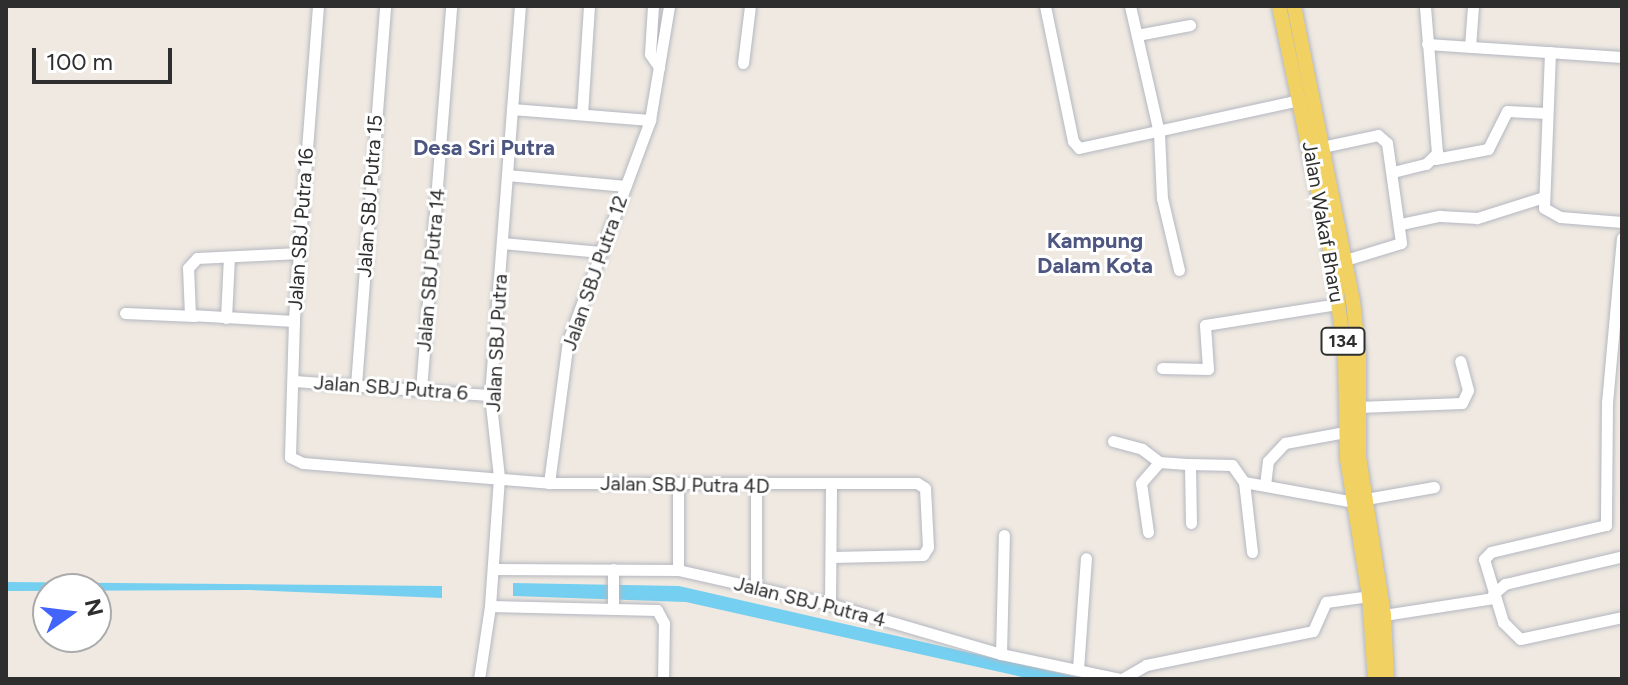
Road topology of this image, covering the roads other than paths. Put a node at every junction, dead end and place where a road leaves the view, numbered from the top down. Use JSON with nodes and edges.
{"nodes":[{"id":1,"x":318,"y":6,"type":"edge"},
{"id":2,"x":385,"y":6,"type":"edge"},
{"id":3,"x":451,"y":6,"type":"edge"},
{"id":4,"x":520,"y":6,"type":"edge"},
{"id":5,"x":589,"y":6,"type":"edge"},
{"id":6,"x":653,"y":6,"type":"edge"},
{"id":7,"x":669,"y":6,"type":"edge"},
{"id":8,"x":750,"y":6,"type":"edge"},
{"id":9,"x":1045,"y":6,"type":"edge"},
{"id":10,"x":1130,"y":6,"type":"edge"},
{"id":11,"x":1279,"y":6,"type":"edge"},
{"id":12,"x":1294,"y":6,"type":"edge"},
{"id":13,"x":1425,"y":6,"type":"edge"},
{"id":14,"x":1473,"y":6,"type":"edge"},
{"id":15,"x":1190,"y":25,"type":"dead end"},
{"id":16,"x":1137,"y":35,"type":"junction"},
{"id":17,"x":1427,"y":44,"type":"junction"},
{"id":18,"x":1470,"y":47,"type":"junction"},
{"id":19,"x":1550,"y":52,"type":"junction"},
{"id":20,"x":1622,"y":57,"type":"edge"},
{"id":21,"x":743,"y":63,"type":"dead end"},
{"id":22,"x":659,"y":67,"type":"junction"},
{"id":23,"x":1300,"y":100,"type":"junction"},
{"id":24,"x":512,"y":109,"type":"junction"},
{"id":25,"x":1546,"y":113,"type":"junction"},
{"id":26,"x":582,"y":114,"type":"junction"},
{"id":27,"x":650,"y":120,"type":"junction"},
{"id":28,"x":1159,"y":133,"type":"junction"},
{"id":29,"x":1322,"y":147,"type":"junction"},
{"id":30,"x":1435,"y":159,"type":"junction"},
{"id":31,"x":1393,"y":172,"type":"junction"},
{"id":32,"x":507,"y":175,"type":"junction"},
{"id":33,"x":625,"y":186,"type":"junction"},
{"id":34,"x":1541,"y":198,"type":"junction"},
{"id":35,"x":1622,"y":222,"type":"edge"},
{"id":36,"x":1401,"y":224,"type":"junction"},
{"id":37,"x":1622,"y":238,"type":"edge"},
{"id":38,"x":502,"y":243,"type":"junction"},
{"id":39,"x":601,"y":252,"type":"junction"},
{"id":40,"x":299,"y":253,"type":"junction"},
{"id":41,"x":229,"y":257,"type":"junction"},
{"id":42,"x":1345,"y":260,"type":"junction"},
{"id":43,"x":1179,"y":270,"type":"dead end"},
{"id":44,"x":1338,"y":304,"type":"junction"},
{"id":45,"x":125,"y":313,"type":"dead end"},
{"id":46,"x":195,"y":317,"type":"junction"},
{"id":47,"x":226,"y":318,"type":"junction"},
{"id":48,"x":294,"y":321,"type":"junction"},
{"id":49,"x":1619,"y":343,"type":"edge"},
{"id":50,"x":1460,"y":361,"type":"dead end"},
{"id":51,"x":1162,"y":368,"type":"dead end"},
{"id":52,"x":293,"y":381,"type":"junction"},
{"id":53,"x":356,"y":385,"type":"junction"},
{"id":54,"x":421,"y":390,"type":"junction"},
{"id":55,"x":490,"y":395,"type":"junction"},
{"id":56,"x":1358,"y":407,"type":"junction"},
{"id":57,"x":1345,"y":432,"type":"junction"},
{"id":58,"x":1113,"y":441,"type":"dead end"},
{"id":59,"x":289,"y":452,"type":"joint"},
{"id":60,"x":1159,"y":462,"type":"junction"},
{"id":61,"x":1190,"y":464,"type":"junction"},
{"id":62,"x":499,"y":477,"type":"junction"},
{"id":63,"x":1244,"y":482,"type":"junction"},
{"id":64,"x":549,"y":483,"type":"junction"},
{"id":65,"x":678,"y":485,"type":"junction"},
{"id":66,"x":831,"y":485,"type":"junction"},
{"id":67,"x":1265,"y":485,"type":"junction"},
{"id":68,"x":756,"y":486,"type":"junction"},
{"id":69,"x":1434,"y":487,"type":"dead end"},
{"id":70,"x":1360,"y":501,"type":"junction"},
{"id":71,"x":1191,"y":523,"type":"dead end"},
{"id":72,"x":1148,"y":532,"type":"dead end"},
{"id":73,"x":1004,"y":535,"type":"dead end"},
{"id":74,"x":1252,"y":552,"type":"dead end"},
{"id":75,"x":831,"y":557,"type":"junction"},
{"id":76,"x":1619,"y":557,"type":"dead end"},
{"id":77,"x":1086,"y":558,"type":"dead end"},
{"id":78,"x":493,"y":569,"type":"junction"},
{"id":79,"x":678,"y":570,"type":"junction"},
{"id":80,"x":613,"y":572,"type":"junction"},
{"id":81,"x":756,"y":587,"type":"junction"},
{"id":82,"x":1369,"y":596,"type":"junction"},
{"id":83,"x":1493,"y":596,"type":"junction"},
{"id":84,"x":830,"y":604,"type":"junction"},
{"id":85,"x":490,"y":606,"type":"junction"},
{"id":86,"x":613,"y":606,"type":"junction"},
{"id":87,"x":1384,"y":615,"type":"junction"},
{"id":88,"x":1622,"y":617,"type":"edge"},
{"id":89,"x":1001,"y":654,"type":"junction"},
{"id":90,"x":1078,"y":669,"type":"junction"},
{"id":91,"x":479,"y":679,"type":"edge"},
{"id":92,"x":663,"y":679,"type":"edge"},
{"id":93,"x":1122,"y":679,"type":"edge"},
{"id":94,"x":1375,"y":679,"type":"edge"},
{"id":95,"x":1390,"y":679,"type":"edge"}],
"edges":[{"from":1,"to":40,"type":"street","name":"Jalan SBJ Putra 16"},
{"from":2,"to":53,"type":"street","name":"Jalan SBJ Putra 15"},
{"from":3,"to":54,"type":"street","name":"Jalan SBJ Putra 14"},
{"from":4,"to":24,"type":"street","name":"Jalan SBJ Putra"},
{"from":5,"to":26,"type":"street"},
{"from":6,"to":22,"type":"street","name":"Jalan SBJ Putra 12"},
{"from":7,"to":22,"type":"street","name":"Jalan SBJ Putra 12"},
{"from":8,"to":21,"type":"street"},
{"from":9,"to":28,"type":"street"},
{"from":10,"to":16,"type":"street"},
{"from":11,"to":23,"type":"main road","name":"Jalan Wakaf Bharu","number":"134"},
{"from":12,"to":29,"type":"main road","name":"Jalan Wakaf Bharu","number":"134"},
{"from":13,"to":17,"type":"street"},
{"from":14,"to":18,"type":"street"},
{"from":15,"to":16,"type":"street"},
{"from":16,"to":28,"type":"street"},
{"from":17,"to":18,"type":"street"},
{"from":17,"to":30,"type":"street"},
{"from":18,"to":19,"type":"street"},
{"from":19,"to":20,"type":"street"},
{"from":19,"to":25,"type":"street"},
{"from":22,"to":27,"type":"street","name":"Jalan SBJ Putra 12"},
{"from":23,"to":28,"type":"street"},
{"from":23,"to":44,"type":"main road","name":"Jalan Wakaf Bharu","number":"134"},
{"from":24,"to":26,"type":"street"},
{"from":24,"to":32,"type":"street","name":"Jalan SBJ Putra"},
{"from":25,"to":30,"type":"street"},
{"from":25,"to":34,"type":"street"},
{"from":26,"to":27,"type":"street"},
{"from":27,"to":33,"type":"street","name":"Jalan SBJ Putra 12"},
{"from":28,"to":43,"type":"street"},
{"from":29,"to":31,"type":"street"},
{"from":29,"to":42,"type":"main road","name":"Jalan Wakaf Bharu","number":"134"},
{"from":30,"to":31,"type":"street"},
{"from":31,"to":36,"type":"street"},
{"from":32,"to":33,"type":"street"},
{"from":32,"to":38,"type":"street","name":"Jalan SBJ Putra"},
{"from":33,"to":39,"type":"street","name":"Jalan SBJ Putra 12"},
{"from":34,"to":35,"type":"street"},
{"from":34,"to":36,"type":"street"},
{"from":36,"to":42,"type":"street"},
{"from":37,"to":49,"type":"street"},
{"from":38,"to":39,"type":"street"},
{"from":38,"to":55,"type":"street","name":"Jalan SBJ Putra"},
{"from":39,"to":64,"type":"street","name":"Jalan SBJ Putra 12"},
{"from":40,"to":41,"type":"street"},
{"from":40,"to":48,"type":"street","name":"Jalan SBJ Putra 16"},
{"from":41,"to":46,"type":"street"},
{"from":41,"to":47,"type":"street"},
{"from":42,"to":56,"type":"main road","name":"Jalan Wakaf Bharu","number":"134"},
{"from":44,"to":51,"type":"street"},
{"from":44,"to":57,"type":"main road","name":"Jalan Wakaf Bharu","number":"134"},
{"from":45,"to":46,"type":"street"},
{"from":46,"to":47,"type":"street"},
{"from":47,"to":48,"type":"street"},
{"from":48,"to":52,"type":"street","name":"Jalan SBJ Putra 16"},
{"from":49,"to":83,"type":"street"},
{"from":50,"to":56,"type":"street"},
{"from":52,"to":53,"type":"street","name":"Jalan SBJ Putra 6"},
{"from":52,"to":59,"type":"street","name":"Jalan SBJ Putra 16"},
{"from":53,"to":54,"type":"street","name":"Jalan SBJ Putra 6"},
{"from":54,"to":55,"type":"street","name":"Jalan SBJ Putra 6"},
{"from":55,"to":62,"type":"street","name":"Jalan SBJ Putra"},
{"from":56,"to":70,"type":"main road","name":"Jalan Wakaf Bharu","number":"134"},
{"from":57,"to":67,"type":"street"},
{"from":57,"to":70,"type":"main road","name":"Jalan Wakaf Bharu","number":"134"},
{"from":58,"to":60,"type":"street"},
{"from":59,"to":62,"type":"street","name":"Jalan SBJ Putra 4D"},
{"from":60,"to":61,"type":"street"},
{"from":60,"to":72,"type":"street"},
{"from":61,"to":63,"type":"street"},
{"from":61,"to":71,"type":"street"},
{"from":62,"to":64,"type":"street","name":"Jalan SBJ Putra 4D"},
{"from":62,"to":78,"type":"street","name":"Jalan SBJ Putra"},
{"from":63,"to":67,"type":"street"},
{"from":63,"to":74,"type":"street"},
{"from":64,"to":65,"type":"street","name":"Jalan SBJ Putra 4D"},
{"from":65,"to":68,"type":"street","name":"Jalan SBJ Putra 4D"},
{"from":65,"to":79,"type":"street"},
{"from":66,"to":68,"type":"street","name":"Jalan SBJ Putra 4D"},
{"from":66,"to":75,"type":"street"},
{"from":66,"to":75,"type":"street","name":"Jalan SBJ Putra 4D"},
{"from":67,"to":70,"type":"street"},
{"from":68,"to":81,"type":"street"},
{"from":69,"to":70,"type":"street"},
{"from":70,"to":82,"type":"main road","name":"Jalan Wakaf Bharu","number":"134"},
{"from":70,"to":87,"type":"main road","name":"Jalan Wakaf Bharu","number":"134"},
{"from":73,"to":89,"type":"street"},
{"from":75,"to":84,"type":"street"},
{"from":76,"to":83,"type":"street"},
{"from":77,"to":90,"type":"street"},
{"from":78,"to":80,"type":"street","name":"Jalan SBJ Putra 4"},
{"from":78,"to":85,"type":"street","name":"Jalan SBJ Putra"},
{"from":79,"to":80,"type":"street","name":"Jalan SBJ Putra 4"},
{"from":79,"to":81,"type":"street","name":"Jalan SBJ Putra 4"},
{"from":80,"to":86,"type":"street"},
{"from":81,"to":84,"type":"street","name":"Jalan SBJ Putra 4"},
{"from":82,"to":93,"type":"street"},
{"from":82,"to":94,"type":"main road","name":"Jalan Wakaf Bharu","number":"134"},
{"from":83,"to":87,"type":"street"},
{"from":83,"to":88,"type":"street"},
{"from":84,"to":89,"type":"street","name":"Jalan SBJ Putra 4"},
{"from":85,"to":86,"type":"street"},
{"from":85,"to":91,"type":"street","name":"Jalan SBJ Putra"},
{"from":86,"to":92,"type":"street"},
{"from":87,"to":95,"type":"main road","name":"Jalan Wakaf Bharu","number":"134"},
{"from":89,"to":90,"type":"street","name":"Jalan SBJ Putra 4"},
{"from":90,"to":93,"type":"street","name":"Jalan SBJ Putra 4"}]}
